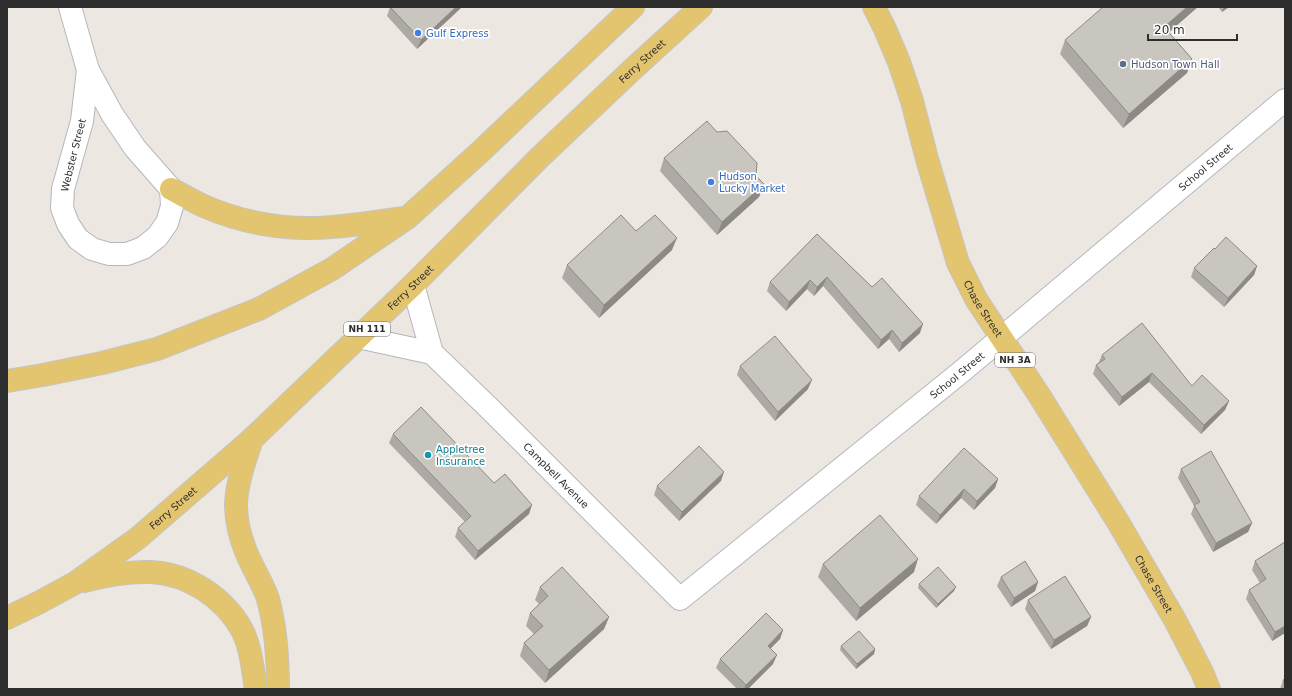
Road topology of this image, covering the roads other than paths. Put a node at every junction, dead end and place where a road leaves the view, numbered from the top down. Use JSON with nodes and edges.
{"nodes":[{"id":1,"x":70,"y":7,"type":"edge"},
{"id":2,"x":633,"y":7,"type":"edge"},
{"id":3,"x":701,"y":7,"type":"edge"},
{"id":4,"x":874,"y":7,"type":"edge"},
{"id":5,"x":88,"y":70,"type":"junction"},
{"id":6,"x":1285,"y":100,"type":"edge"},
{"id":7,"x":171,"y":189,"type":"junction"},
{"id":8,"x":407,"y":218,"type":"junction"},
{"id":9,"x":413,"y":284,"type":"junction"},
{"id":10,"x":358,"y":337,"type":"junction"},
{"id":11,"x":1001,"y":338,"type":"junction"},
{"id":12,"x":432,"y":353,"type":"junction"},
{"id":13,"x":7,"y":381,"type":"edge"},
{"id":14,"x":252,"y":439,"type":"junction"},
{"id":15,"x":76,"y":582,"type":"junction"},
{"id":16,"x":680,"y":599,"type":"joint"},
{"id":17,"x":7,"y":618,"type":"edge"},
{"id":18,"x":256,"y":689,"type":"edge"},
{"id":19,"x":278,"y":689,"type":"edge"},
{"id":20,"x":1209,"y":689,"type":"edge"}],
"edges":[{"from":1,"to":5,"type":"street","name":"Webster Street"},
{"from":2,"to":8,"type":"main road"},
{"from":3,"to":9,"type":"main road","name":"Ferry Street","number":"NH 111"},
{"from":4,"to":11,"type":"main road","name":"Chase Street","number":"NH 3A"},
{"from":5,"to":7,"type":"street","name":"Webster Street"},
{"from":5,"to":7,"type":"street","name":"Webster Street"},
{"from":6,"to":11,"type":"street","name":"School Street"},
{"from":7,"to":8,"type":"main road"},
{"from":8,"to":13,"type":"main road"},
{"from":9,"to":10,"type":"main road","name":"Ferry Street","number":"NH 111"},
{"from":9,"to":12,"type":"street"},
{"from":10,"to":12,"type":"street"},
{"from":10,"to":14,"type":"main road","name":"Ferry Street","number":"NH 111"},
{"from":11,"to":16,"type":"street","name":"School Street"},
{"from":11,"to":20,"type":"main road","name":"Chase Street","number":"NH 3A"},
{"from":12,"to":16,"type":"street","name":"Campbell Avenue"},
{"from":14,"to":15,"type":"main road","name":"Ferry Street","number":"NH 111"},
{"from":14,"to":19,"type":"main road"},
{"from":15,"to":17,"type":"main road","name":"Ferry Street","number":"NH 111"},
{"from":15,"to":18,"type":"main road"}]}
